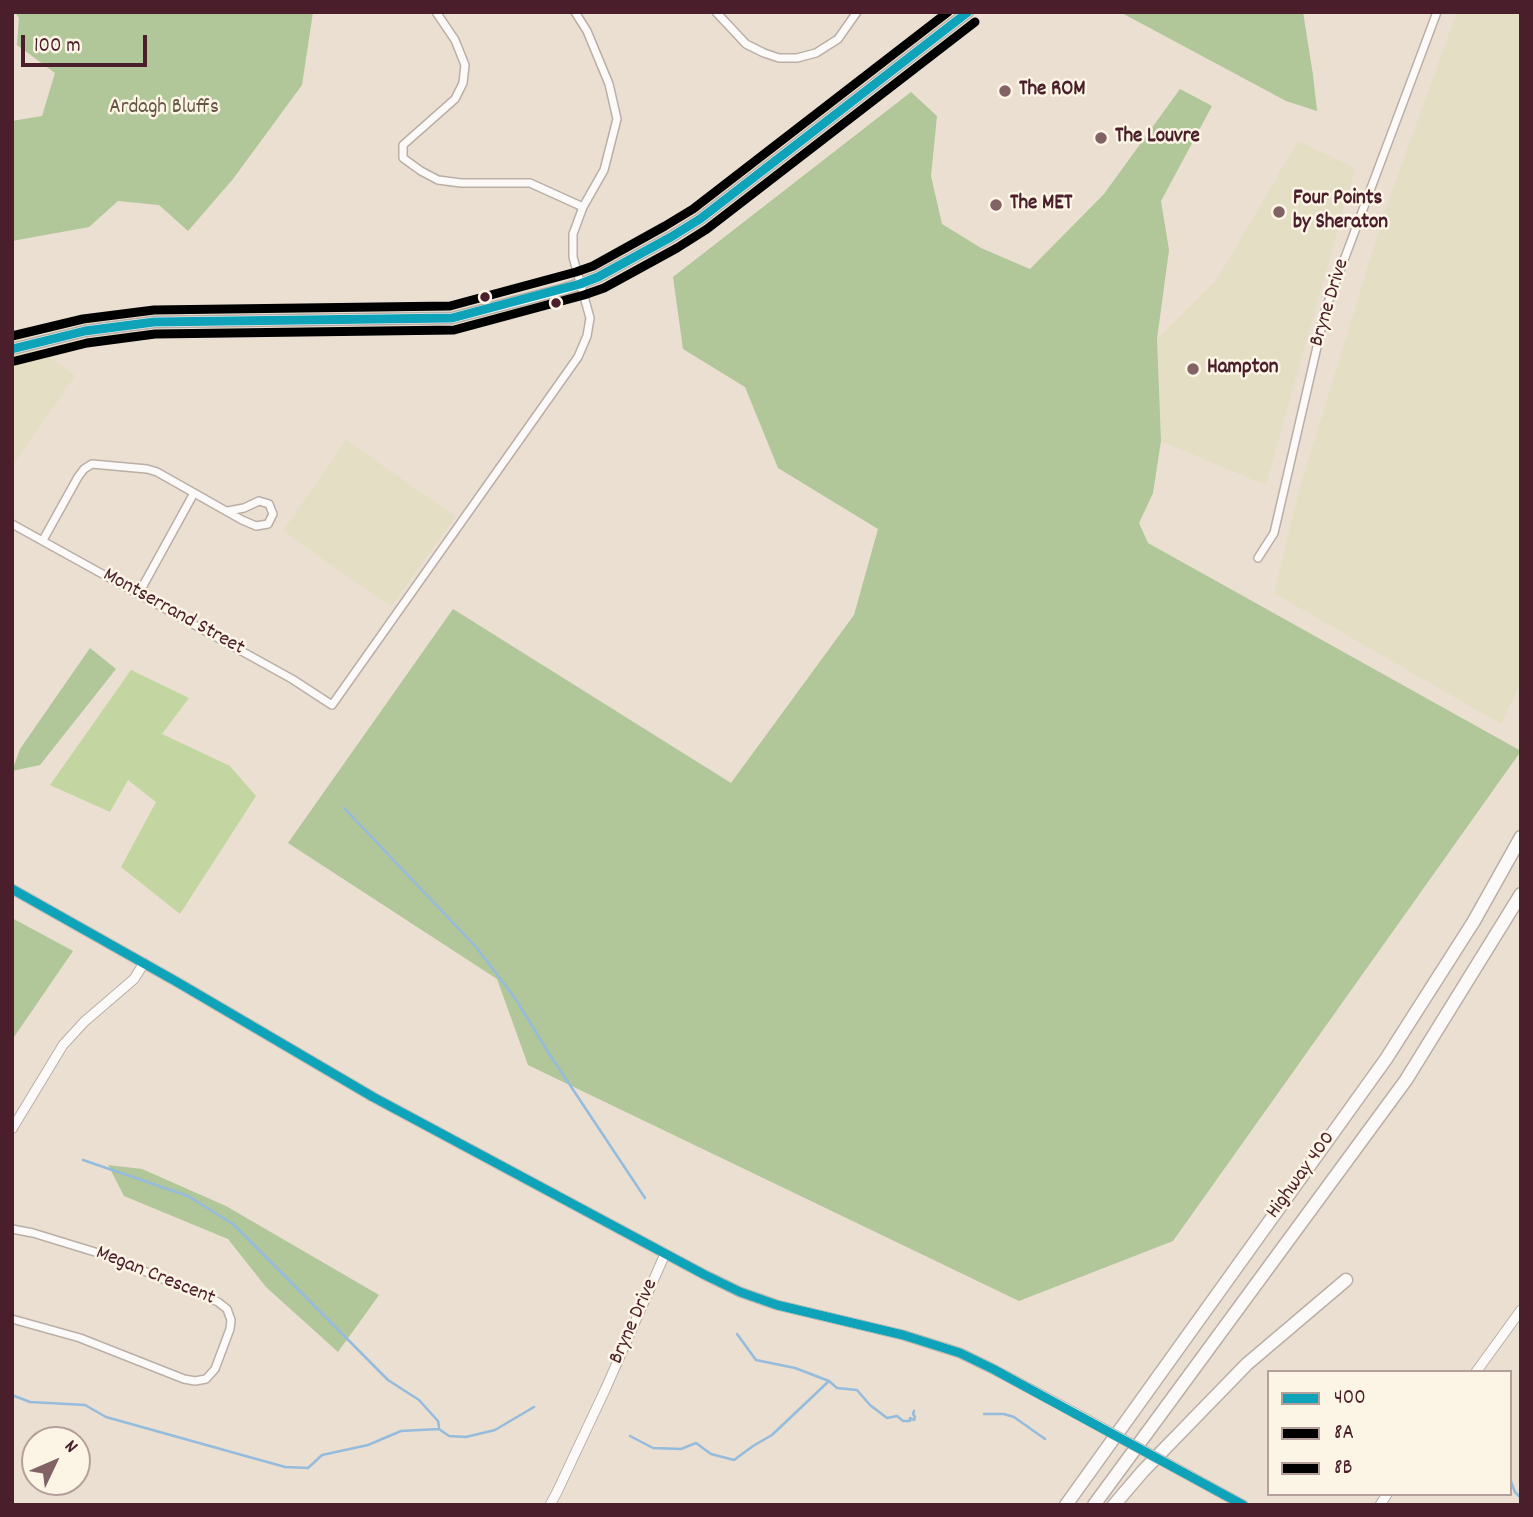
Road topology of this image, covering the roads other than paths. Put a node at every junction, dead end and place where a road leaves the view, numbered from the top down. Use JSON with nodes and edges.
{"nodes":[{"id":1,"x":436,"y":12,"type":"edge"},
{"id":2,"x":575,"y":12,"type":"edge"},
{"id":3,"x":716,"y":12,"type":"edge"},
{"id":4,"x":857,"y":12,"type":"edge"},
{"id":5,"x":968,"y":12,"type":"edge"},
{"id":6,"x":1437,"y":12,"type":"edge"},
{"id":7,"x":583,"y":207,"type":"junction"},
{"id":8,"x":580,"y":284,"type":"junction"},
{"id":9,"x":12,"y":349,"type":"edge"},
{"id":10,"x":194,"y":493,"type":"junction"},
{"id":11,"x":228,"y":511,"type":"junction"},
{"id":12,"x":12,"y":524,"type":"edge"},
{"id":13,"x":43,"y":540,"type":"junction"},
{"id":14,"x":1258,"y":558,"type":"dead end"},
{"id":15,"x":139,"y":593,"type":"junction"},
{"id":16,"x":1521,"y":837,"type":"edge"},
{"id":17,"x":12,"y":889,"type":"edge"},
{"id":18,"x":1521,"y":894,"type":"edge"},
{"id":19,"x":144,"y":963,"type":"junction"},
{"id":20,"x":12,"y":1129,"type":"edge"},
{"id":21,"x":12,"y":1229,"type":"edge"},
{"id":22,"x":665,"y":1254,"type":"junction"},
{"id":23,"x":1346,"y":1280,"type":"dead end"},
{"id":24,"x":1521,"y":1310,"type":"edge"},
{"id":25,"x":12,"y":1319,"type":"edge"},
{"id":26,"x":1477,"y":1370,"type":"edge"},
{"id":27,"x":550,"y":1505,"type":"edge"},
{"id":28,"x":1066,"y":1505,"type":"edge"},
{"id":29,"x":1094,"y":1505,"type":"edge"},
{"id":30,"x":1114,"y":1505,"type":"edge"},
{"id":31,"x":1243,"y":1505,"type":"edge"}],
"edges":[{"from":1,"to":7,"type":"street"},
{"from":2,"to":7,"type":"street"},
{"from":3,"to":4,"type":"street"},
{"from":5,"to":8,"type":"main road"},
{"from":6,"to":14,"type":"street","name":"Bryne Drive"},
{"from":7,"to":8,"type":"street"},
{"from":8,"to":9,"type":"main road"},
{"from":8,"to":15,"type":"street","name":"Montserrand Street"},
{"from":10,"to":11,"type":"street"},
{"from":10,"to":13,"type":"street"},
{"from":10,"to":15,"type":"street"},
{"from":11,"to":11,"type":"street"},
{"from":12,"to":13,"type":"street","name":"Montserrand Street"},
{"from":13,"to":15,"type":"street","name":"Montserrand Street"},
{"from":16,"to":28,"type":"highway","name":"Highway 400"},
{"from":17,"to":19,"type":"street"},
{"from":18,"to":29,"type":"highway","name":"Highway 400"},
{"from":19,"to":20,"type":"street"},
{"from":19,"to":22,"type":"street"},
{"from":21,"to":25,"type":"street","name":"Megan Crescent"},
{"from":22,"to":27,"type":"street","name":"Bryne Drive"},
{"from":22,"to":31,"type":"street","bridge":true},
{"from":23,"to":30,"type":"highway"},
{"from":24,"to":26,"type":"street"}]}
